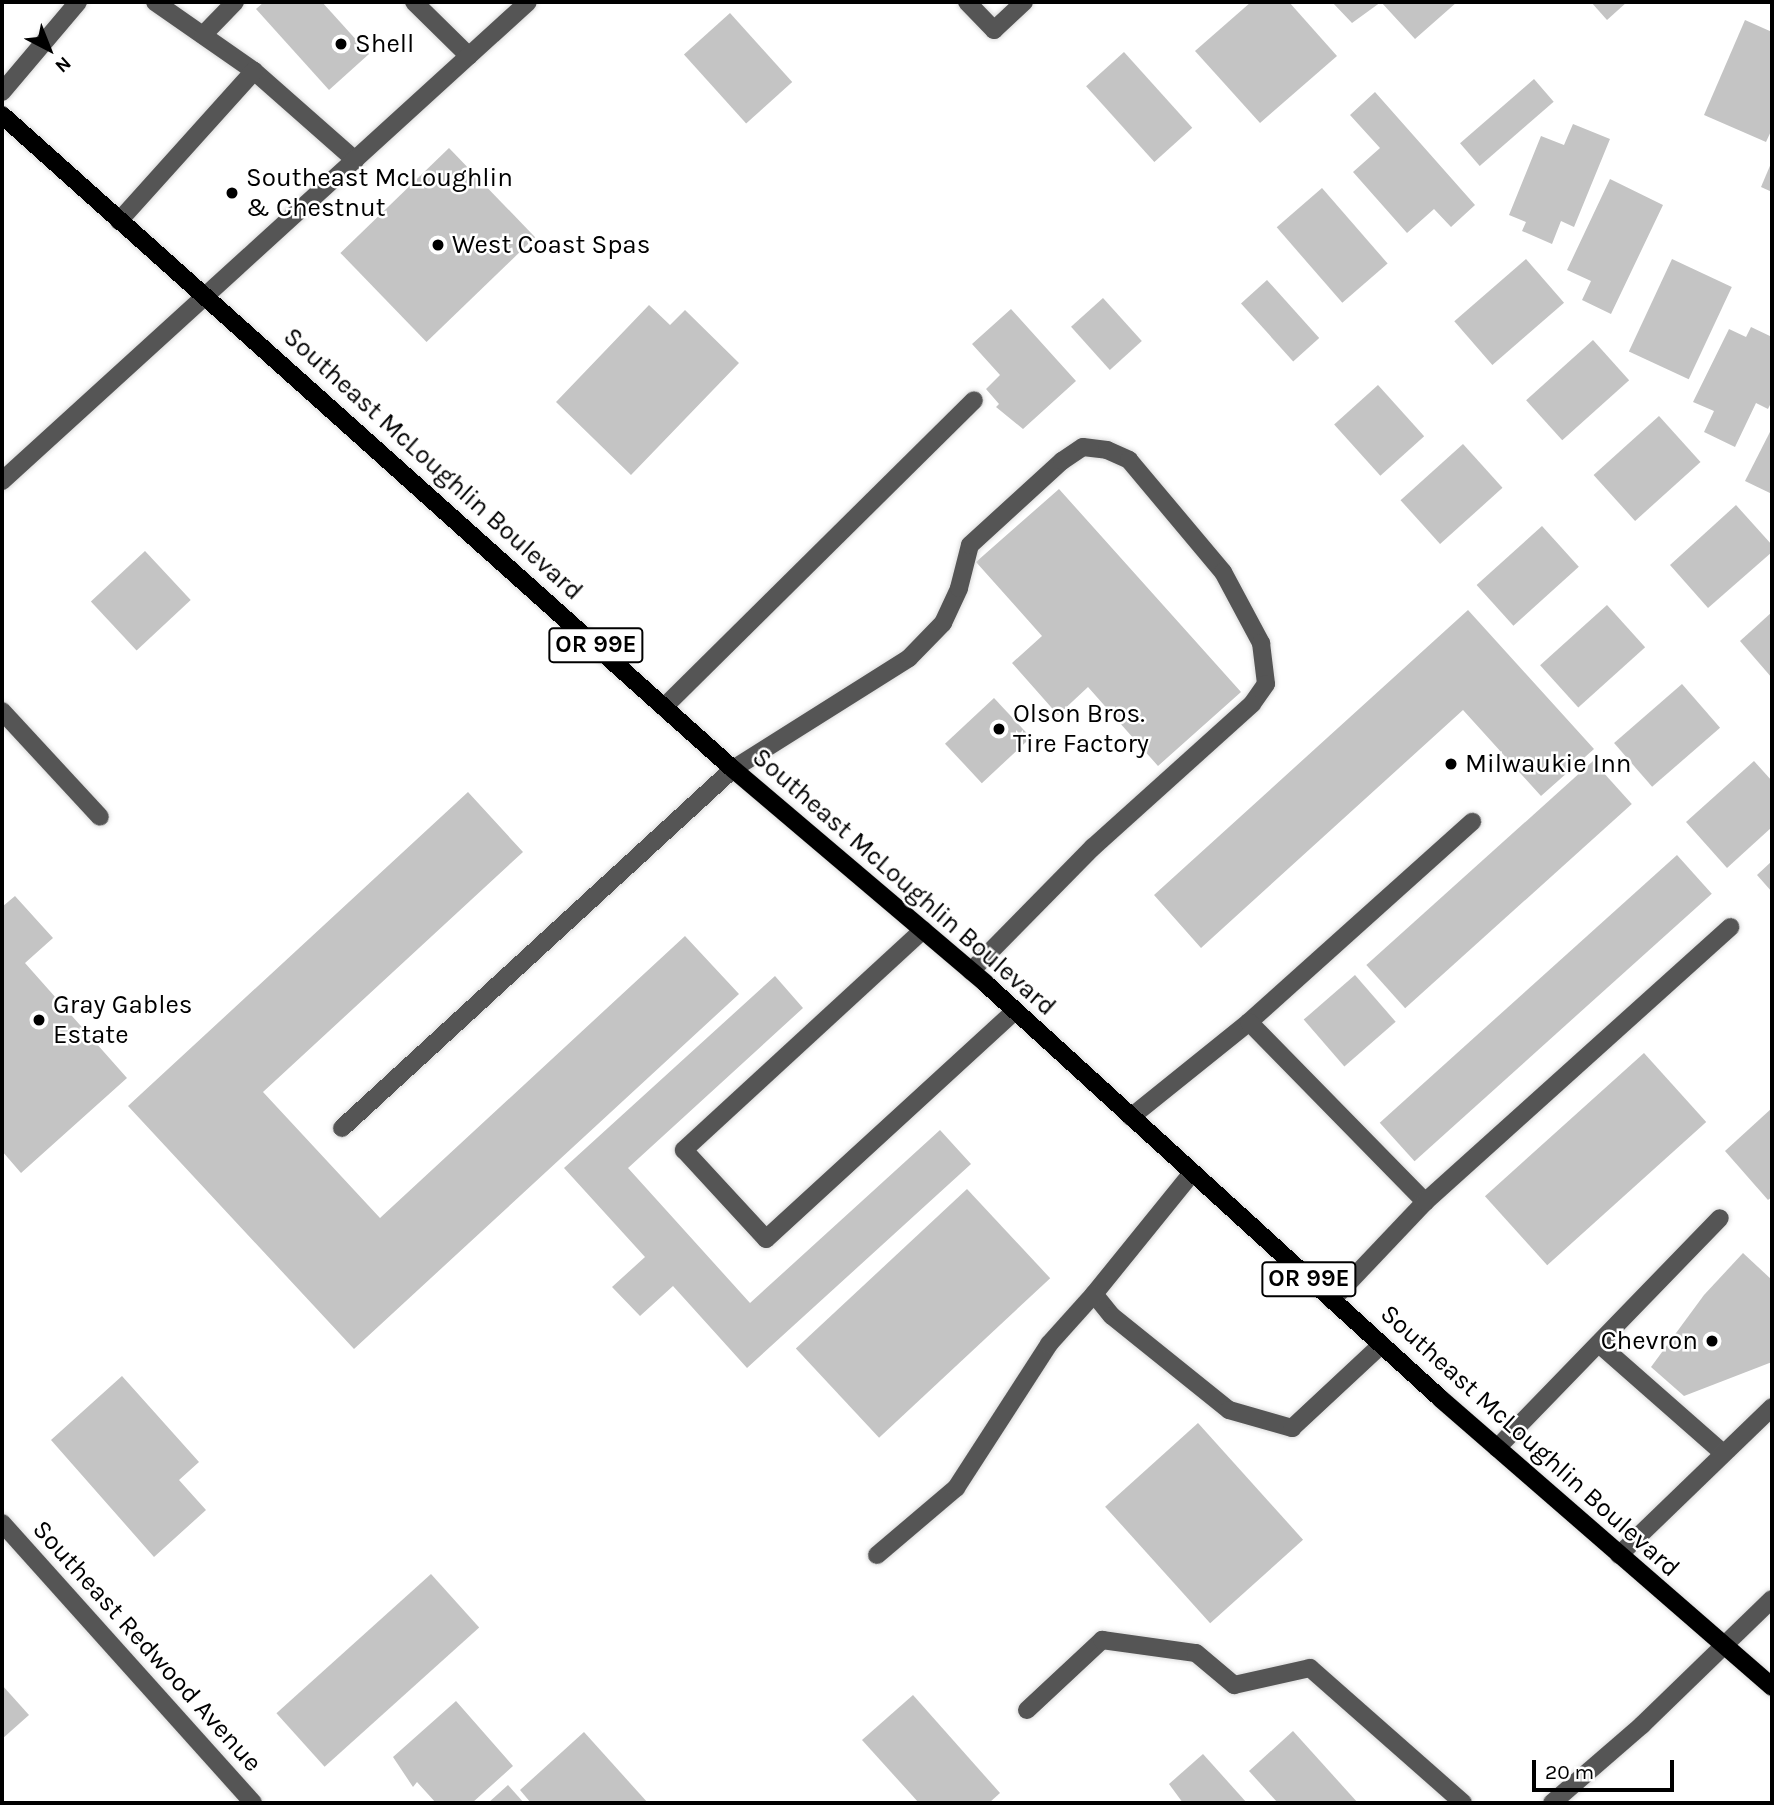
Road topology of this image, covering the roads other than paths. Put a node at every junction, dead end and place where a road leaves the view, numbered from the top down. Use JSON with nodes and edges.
{"nodes":[{"id":1,"x":78,"y":2,"type":"edge"},
{"id":2,"x":155,"y":2,"type":"edge"},
{"id":3,"x":235,"y":2,"type":"edge"},
{"id":4,"x":414,"y":2,"type":"edge"},
{"id":5,"x":528,"y":2,"type":"edge"},
{"id":6,"x":967,"y":2,"type":"edge"},
{"id":7,"x":1024,"y":2,"type":"edge"},
{"id":8,"x":204,"y":35,"type":"junction"},
{"id":9,"x":469,"y":56,"type":"junction"},
{"id":10,"x":254,"y":71,"type":"junction"},
{"id":11,"x":2,"y":92,"type":"edge"},
{"id":12,"x":2,"y":115,"type":"edge"},
{"id":13,"x":355,"y":160,"type":"junction"},
{"id":14,"x":120,"y":221,"type":"junction"},
{"id":15,"x":205,"y":295,"type":"junction"},
{"id":16,"x":974,"y":400,"type":"dead end"},
{"id":17,"x":2,"y":481,"type":"edge"},
{"id":18,"x":664,"y":707,"type":"junction"},
{"id":19,"x":2,"y":711,"type":"edge"},
{"id":20,"x":733,"y":769,"type":"junction"},
{"id":21,"x":100,"y":817,"type":"dead end"},
{"id":22,"x":1472,"y":822,"type":"dead end"},
{"id":23,"x":1730,"y":927,"type":"dead end"},
{"id":24,"x":923,"y":930,"type":"junction"},
{"id":25,"x":971,"y":971,"type":"junction"},
{"id":26,"x":1015,"y":1011,"type":"junction"},
{"id":27,"x":1249,"y":1022,"type":"junction"},
{"id":28,"x":1131,"y":1117,"type":"junction"},
{"id":29,"x":342,"y":1128,"type":"dead end"},
{"id":30,"x":1192,"y":1172,"type":"junction"},
{"id":31,"x":1424,"y":1202,"type":"junction"},
{"id":32,"x":1720,"y":1218,"type":"dead end"},
{"id":33,"x":1094,"y":1294,"type":"junction"},
{"id":34,"x":1332,"y":1300,"type":"junction"},
{"id":35,"x":1599,"y":1344,"type":"junction"},
{"id":36,"x":1381,"y":1345,"type":"junction"},
{"id":37,"x":1772,"y":1407,"type":"edge"},
{"id":38,"x":1497,"y":1448,"type":"junction"},
{"id":39,"x":1724,"y":1454,"type":"junction"},
{"id":40,"x":2,"y":1523,"type":"edge"},
{"id":41,"x":877,"y":1555,"type":"dead end"},
{"id":42,"x":1619,"y":1555,"type":"junction"},
{"id":43,"x":1772,"y":1599,"type":"edge"},
{"id":44,"x":1724,"y":1646,"type":"junction"},
{"id":45,"x":1772,"y":1687,"type":"edge"},
{"id":46,"x":1027,"y":1710,"type":"dead end"},
{"id":47,"x":253,"y":1803,"type":"edge"},
{"id":48,"x":1463,"y":1803,"type":"edge"},
{"id":49,"x":1552,"y":1803,"type":"edge"}],
"edges":[{"from":1,"to":11,"type":"street"},
{"from":2,"to":8,"type":"street"},
{"from":3,"to":8,"type":"street"},
{"from":4,"to":9,"type":"street"},
{"from":5,"to":9,"type":"street"},
{"from":6,"to":7,"type":"street"},
{"from":8,"to":10,"type":"street"},
{"from":9,"to":13,"type":"street"},
{"from":10,"to":13,"type":"street"},
{"from":10,"to":14,"type":"street"},
{"from":12,"to":14,"type":"main road","name":"Southeast McLoughlin Boulevard","number":"OR 99E"},
{"from":13,"to":15,"type":"street"},
{"from":14,"to":15,"type":"main road","name":"Southeast McLoughlin Boulevard","number":"OR 99E"},
{"from":15,"to":17,"type":"street"},
{"from":15,"to":18,"type":"main road","name":"Southeast McLoughlin Boulevard","number":"OR 99E"},
{"from":16,"to":18,"type":"street"},
{"from":18,"to":20,"type":"main road","name":"Southeast McLoughlin Boulevard","number":"OR 99E"},
{"from":19,"to":21,"type":"street"},
{"from":20,"to":24,"type":"main road","name":"Southeast McLoughlin Boulevard","number":"OR 99E"},
{"from":20,"to":25,"type":"street"},
{"from":20,"to":29,"type":"street"},
{"from":22,"to":27,"type":"street"},
{"from":23,"to":31,"type":"street"},
{"from":24,"to":25,"type":"main road","name":"Southeast McLoughlin Boulevard","number":"OR 99E"},
{"from":24,"to":26,"type":"street"},
{"from":25,"to":26,"type":"main road","name":"Southeast McLoughlin Boulevard","number":"OR 99E"},
{"from":26,"to":28,"type":"main road","name":"Southeast McLoughlin Boulevard","number":"OR 99E"},
{"from":27,"to":28,"type":"street"},
{"from":27,"to":31,"type":"street"},
{"from":28,"to":30,"type":"main road","name":"Southeast McLoughlin Boulevard","number":"OR 99E"},
{"from":30,"to":33,"type":"street"},
{"from":30,"to":34,"type":"main road","name":"Southeast McLoughlin Boulevard","number":"OR 99E"},
{"from":31,"to":34,"type":"street"},
{"from":32,"to":35,"type":"street"},
{"from":33,"to":36,"type":"street"},
{"from":33,"to":41,"type":"street"},
{"from":34,"to":36,"type":"main road","name":"Southeast McLoughlin Boulevard","number":"OR 99E"},
{"from":35,"to":38,"type":"street"},
{"from":35,"to":39,"type":"street"},
{"from":36,"to":38,"type":"main road","name":"Southeast McLoughlin Boulevard","number":"OR 99E"},
{"from":37,"to":39,"type":"street"},
{"from":38,"to":42,"type":"main road","name":"Southeast McLoughlin Boulevard","number":"OR 99E"},
{"from":39,"to":42,"type":"street"},
{"from":40,"to":47,"type":"street","name":"Southeast Redwood Avenue"},
{"from":42,"to":44,"type":"main road","name":"Southeast McLoughlin Boulevard","number":"OR 99E"},
{"from":43,"to":44,"type":"street"},
{"from":44,"to":45,"type":"main road","name":"Southeast McLoughlin Boulevard","number":"OR 99E"},
{"from":44,"to":49,"type":"street"},
{"from":46,"to":48,"type":"street"}]}
